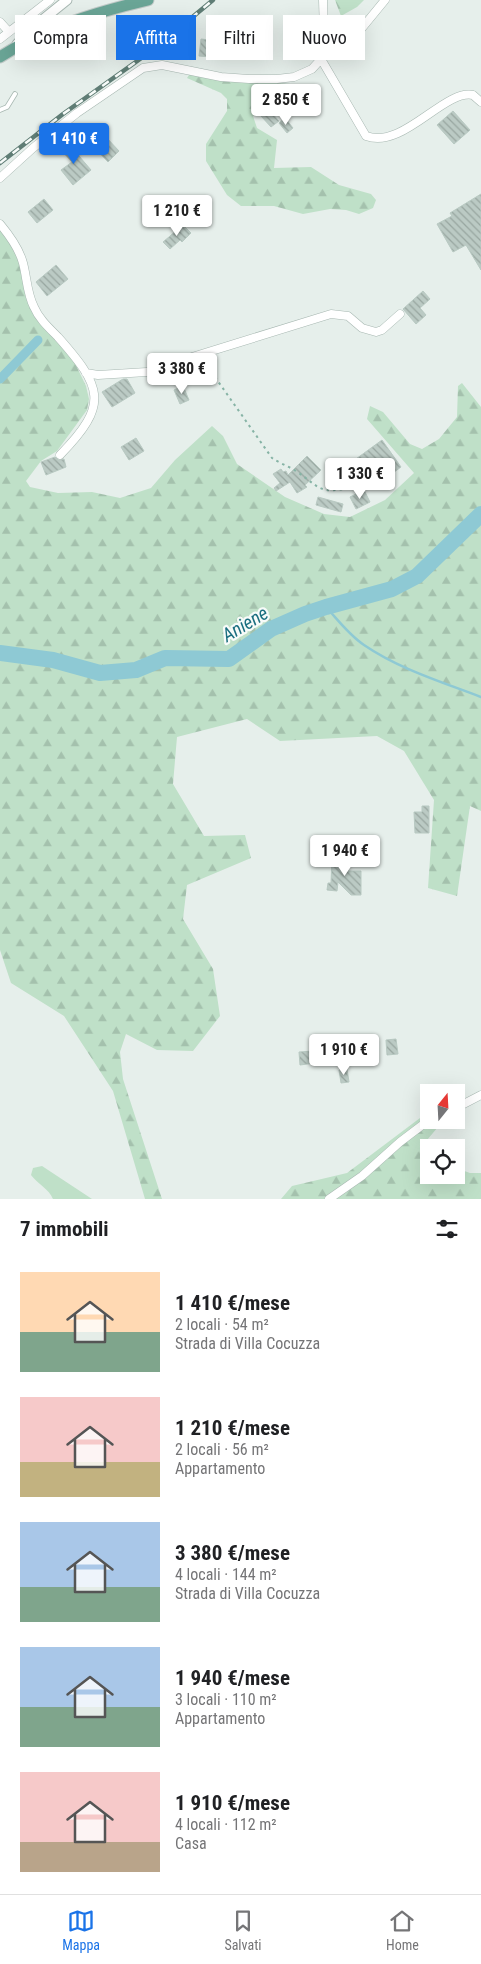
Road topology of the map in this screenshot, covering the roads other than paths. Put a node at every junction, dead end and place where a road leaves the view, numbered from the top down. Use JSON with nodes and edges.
{"nodes":[{"id":1,"x":50,"y":0,"type":"edge"},
{"id":2,"x":68,"y":0,"type":"edge"},
{"id":3,"x":148,"y":0,"type":"edge"},
{"id":4,"x":322,"y":0,"type":"edge"},
{"id":5,"x":386,"y":0,"type":"edge"},
{"id":6,"x":128,"y":2,"type":"edge"},
{"id":7,"x":91,"y":15,"type":"edge"},
{"id":8,"x":323,"y":15,"type":"edge"},
{"id":9,"x":0,"y":22,"type":"edge"},
{"id":10,"x":365,"y":25,"type":"edge"},
{"id":11,"x":8,"y":32,"type":"junction"},
{"id":12,"x":0,"y":39,"type":"edge"},
{"id":13,"x":13,"y":48,"type":"joint"},
{"id":14,"x":0,"y":57,"type":"edge"},
{"id":15,"x":320,"y":60,"type":"edge"},
{"id":16,"x":322,"y":60,"type":"edge"},
{"id":17,"x":14,"y":94,"type":"dead end"},
{"id":18,"x":481,"y":102,"type":"edge"},
{"id":19,"x":0,"y":110,"type":"edge"},
{"id":20,"x":0,"y":178,"type":"edge"},
{"id":21,"x":0,"y":224,"type":"edge"},
{"id":22,"x":400,"y":314,"type":"dead end"},
{"id":23,"x":86,"y":373,"type":"junction"},
{"id":24,"x":60,"y":455,"type":"dead end"},
{"id":25,"x":481,"y":1094,"type":"edge"},
{"id":26,"x":465,"y":1103,"type":"edge"},
{"id":27,"x":420,"y":1127,"type":"edge"},
{"id":28,"x":328,"y":1199,"type":"edge"}],
"edges":[{"from":1,"to":11,"type":"street"},
{"from":2,"to":13,"type":"street"},
{"from":3,"to":6,"type":"main road"},
{"from":4,"to":8,"type":"street"},
{"from":5,"to":10,"type":"street"},
{"from":6,"to":7,"type":"main road"},
{"from":9,"to":11,"type":"street"},
{"from":11,"to":12,"type":"street"},
{"from":13,"to":14,"type":"main road"},
{"from":15,"to":20,"type":"street"},
{"from":16,"to":18,"type":"street"},
{"from":17,"to":19,"type":"lane"},
{"from":21,"to":23,"type":"street"},
{"from":22,"to":23,"type":"street"},
{"from":23,"to":24,"type":"street"},
{"from":25,"to":26,"type":"street"},
{"from":27,"to":28,"type":"street"}]}
